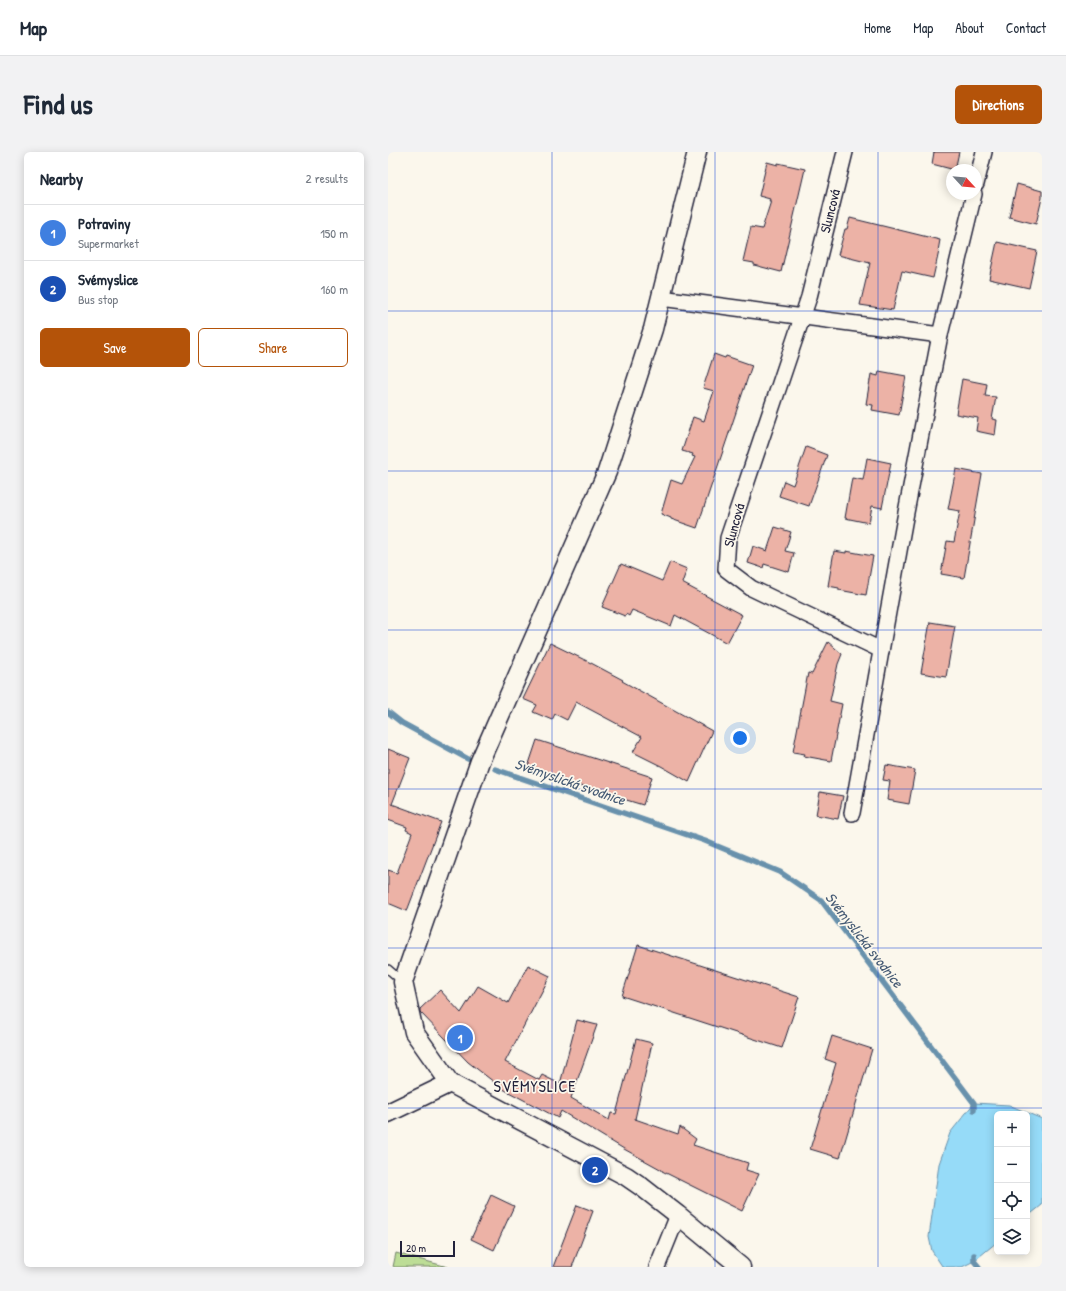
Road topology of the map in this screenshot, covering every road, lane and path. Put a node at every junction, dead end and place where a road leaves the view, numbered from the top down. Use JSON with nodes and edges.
{"nodes":[{"id":1,"x":697,"y":152,"type":"edge"},
{"id":2,"x":845,"y":152,"type":"edge"},
{"id":3,"x":984,"y":152,"type":"edge"},
{"id":4,"x":981,"y":164,"type":"edge"},
{"id":5,"x":973,"y":200,"type":"edge"},
{"id":6,"x":661,"y":298,"type":"junction"},
{"id":7,"x":802,"y":316,"type":"junction"},
{"id":8,"x":940,"y":336,"type":"junction"},
{"id":9,"x":881,"y":650,"type":"junction"},
{"id":10,"x":852,"y":813,"type":"dead end"},
{"id":11,"x":388,"y":969,"type":"edge"},
{"id":12,"x":403,"y":982,"type":"junction"},
{"id":13,"x":450,"y":1083,"type":"junction"},
{"id":14,"x":388,"y":1114,"type":"edge"},
{"id":15,"x":678,"y":1215,"type":"junction"},
{"id":16,"x":734,"y":1266,"type":"edge"},
{"id":17,"x":657,"y":1267,"type":"edge"}],
"edges":[{"from":1,"to":6,"type":"street"},
{"from":2,"to":7,"type":"street","name":"Sluncová"},
{"from":3,"to":4,"type":"street"},
{"from":5,"to":8,"type":"street"},
{"from":6,"to":7,"type":"street"},
{"from":6,"to":12,"type":"street"},
{"from":7,"to":8,"type":"street"},
{"from":7,"to":9,"type":"street","name":"Sluncová"},
{"from":8,"to":9,"type":"street"},
{"from":9,"to":10,"type":"street"},
{"from":11,"to":12,"type":"lane"},
{"from":12,"to":13,"type":"street"},
{"from":13,"to":14,"type":"street"},
{"from":13,"to":15,"type":"street"},
{"from":15,"to":16,"type":"street"},
{"from":15,"to":17,"type":"street"}]}
